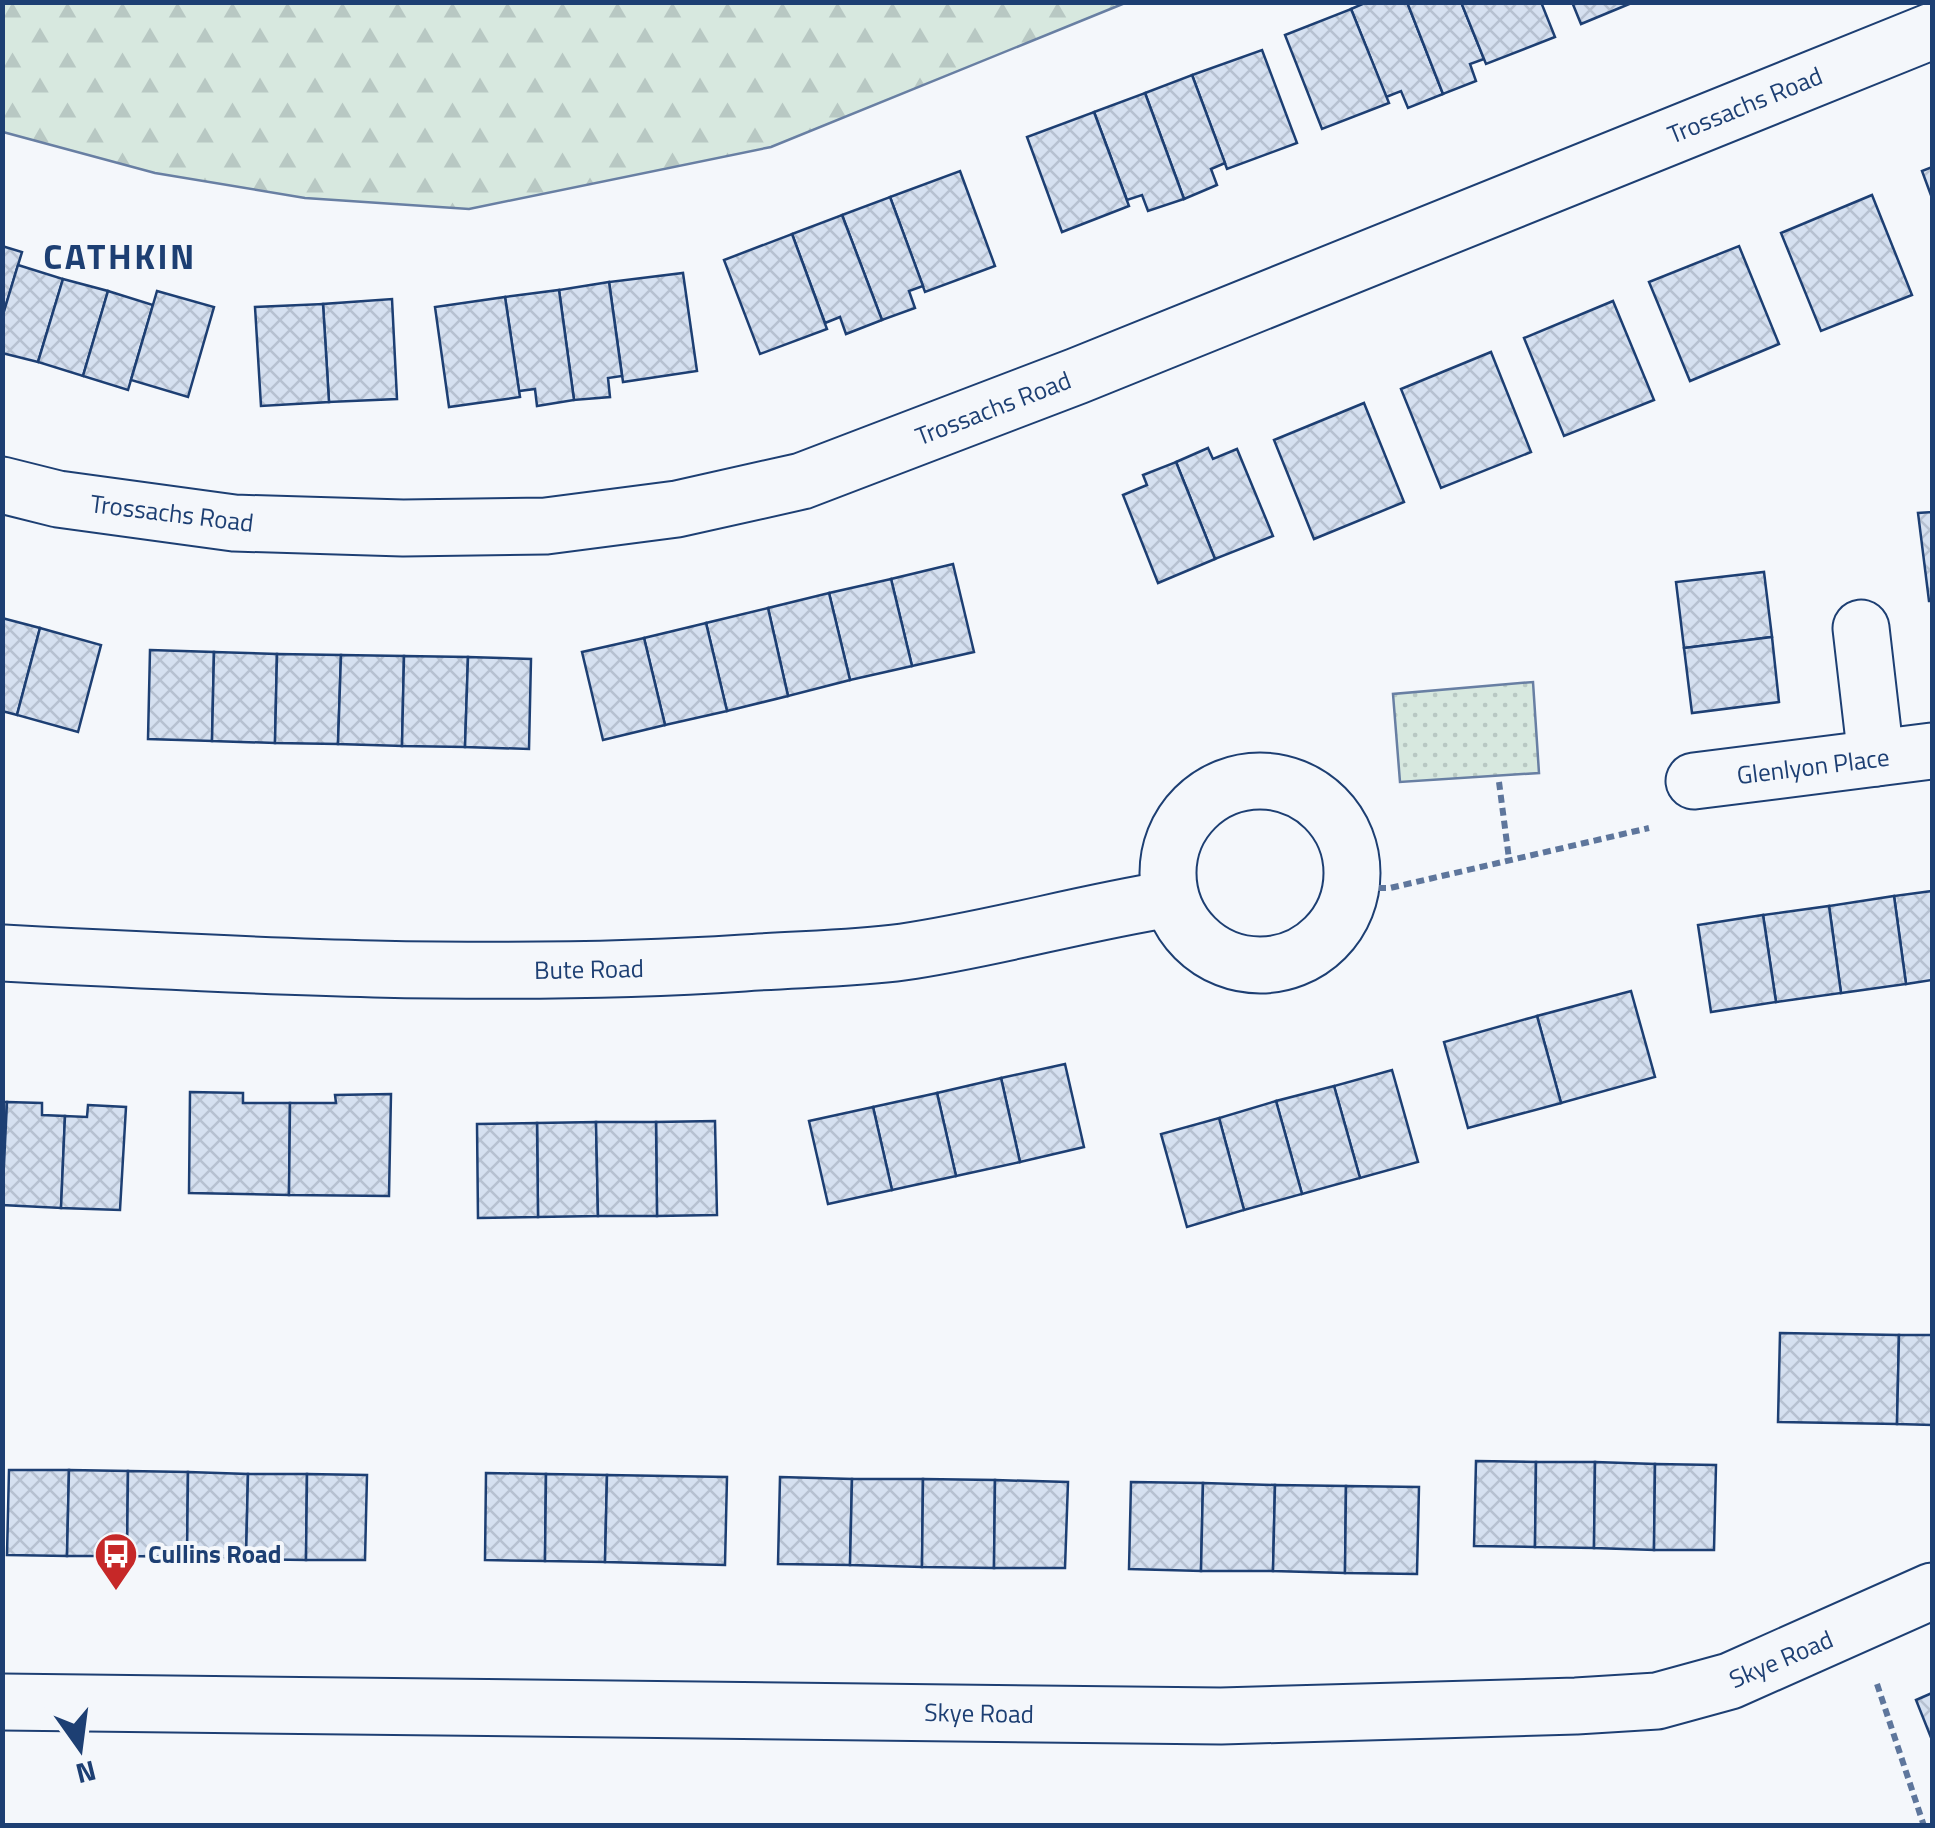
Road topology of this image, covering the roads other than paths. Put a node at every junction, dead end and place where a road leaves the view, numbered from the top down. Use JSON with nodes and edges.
{"nodes":[{"id":1,"x":1932,"y":31,"type":"edge"},
{"id":2,"x":2,"y":486,"type":"edge"},
{"id":3,"x":1860,"y":628,"type":"dead end"},
{"id":4,"x":1932,"y":751,"type":"edge"},
{"id":5,"x":1876,"y":758,"type":"junction"},
{"id":6,"x":1694,"y":781,"type":"road end"},
{"id":7,"x":1170,"y":899,"type":"junction"},
{"id":8,"x":2,"y":953,"type":"edge"},
{"id":9,"x":1932,"y":1591,"type":"edge"},
{"id":10,"x":2,"y":1702,"type":"edge"}],
"edges":[{"from":1,"to":2,"type":"street","name":"Trossachs Road"},
{"from":3,"to":5,"type":"street"},
{"from":4,"to":5,"type":"street","name":"Glenlyon Place"},
{"from":5,"to":6,"type":"street","name":"Glenlyon Place"},
{"from":7,"to":7,"type":"street"},
{"from":7,"to":8,"type":"street","name":"Bute Road"},
{"from":9,"to":10,"type":"street","name":"Skye Road"}]}
